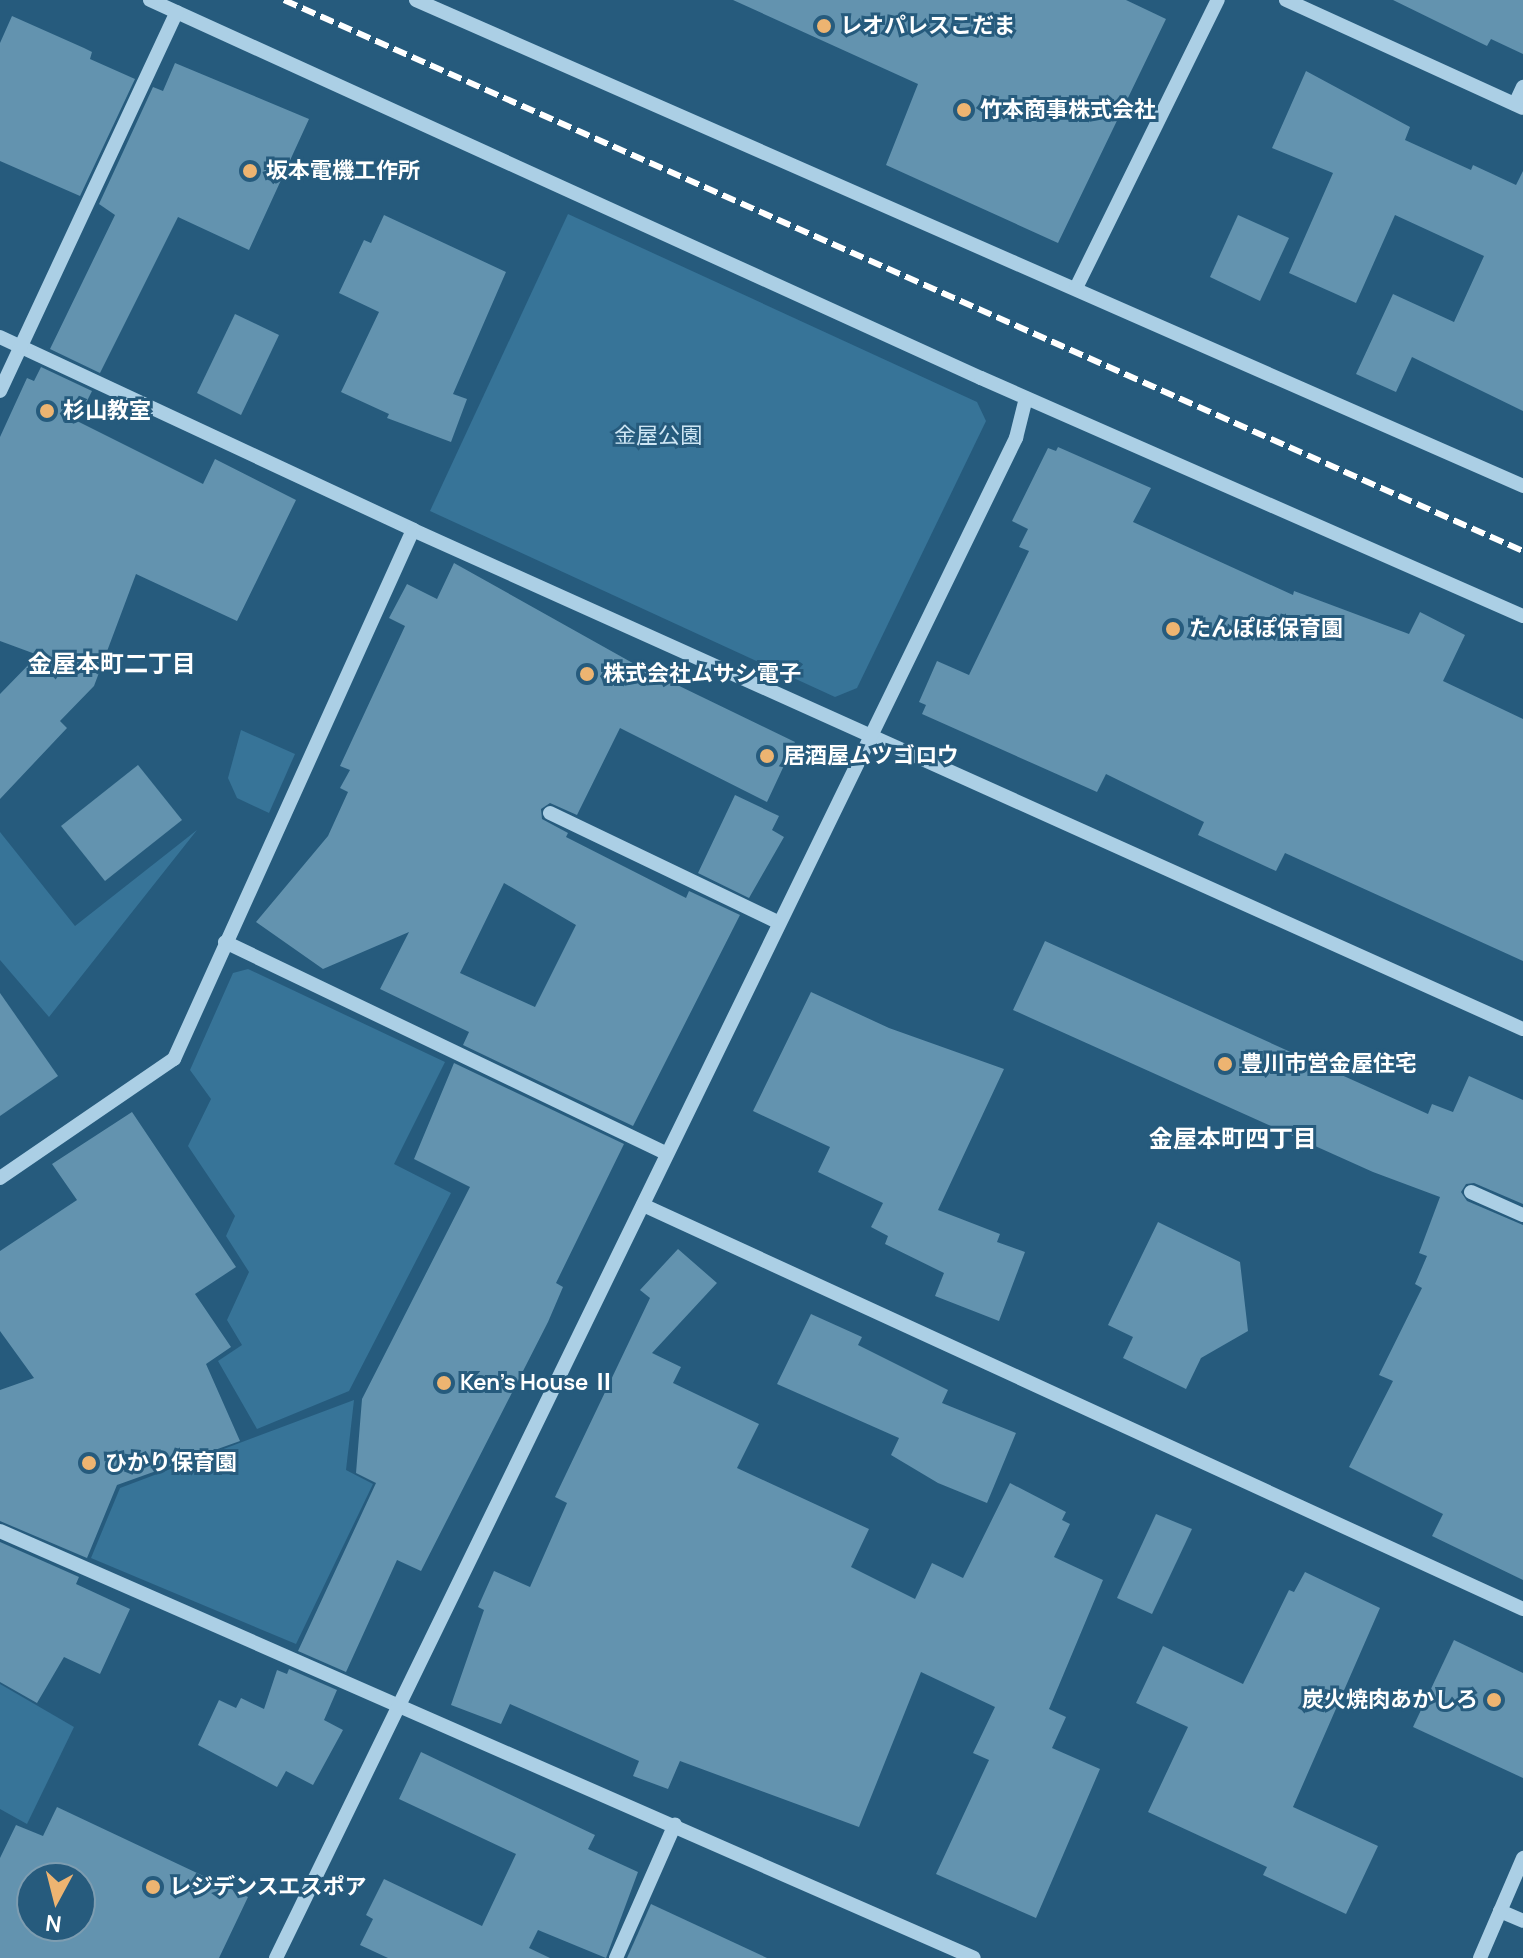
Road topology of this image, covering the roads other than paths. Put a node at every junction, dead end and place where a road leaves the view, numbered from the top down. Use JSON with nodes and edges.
{"nodes":[{"id":1,"x":150,"y":0,"type":"edge"},
{"id":2,"x":416,"y":0,"type":"edge"},
{"id":3,"x":1218,"y":0,"type":"edge"},
{"id":4,"x":1286,"y":0,"type":"edge"},
{"id":5,"x":177,"y":12,"type":"junction"},
{"id":6,"x":1523,"y":87,"type":"edge"},
{"id":7,"x":1519,"y":106,"type":"edge"},
{"id":8,"x":1076,"y":288,"type":"junction"},
{"id":9,"x":0,"y":337,"type":"edge"},
{"id":10,"x":22,"y":347,"type":"junction"},
{"id":11,"x":0,"y":391,"type":"edge"},
{"id":12,"x":1026,"y":398,"type":"junction"},
{"id":13,"x":1523,"y":486,"type":"edge"},
{"id":14,"x":413,"y":530,"type":"junction"},
{"id":15,"x":1523,"y":616,"type":"edge"},
{"id":16,"x":868,"y":734,"type":"junction"},
{"id":17,"x":550,"y":813,"type":"dead end"},
{"id":18,"x":777,"y":922,"type":"junction"},
{"id":19,"x":225,"y":942,"type":"junction"},
{"id":20,"x":1523,"y":1029,"type":"edge"},
{"id":21,"x":666,"y":1153,"type":"junction"},
{"id":22,"x":0,"y":1178,"type":"edge"},
{"id":23,"x":1471,"y":1192,"type":"dead end"},
{"id":24,"x":643,"y":1205,"type":"junction"},
{"id":25,"x":1523,"y":1215,"type":"edge"},
{"id":26,"x":0,"y":1531,"type":"edge"},
{"id":27,"x":1523,"y":1609,"type":"edge"},
{"id":28,"x":401,"y":1703,"type":"junction"},
{"id":29,"x":675,"y":1824,"type":"junction"},
{"id":30,"x":1523,"y":1858,"type":"edge"},
{"id":31,"x":1500,"y":1911,"type":"junction"},
{"id":32,"x":1523,"y":1921,"type":"edge"},
{"id":33,"x":276,"y":1958,"type":"edge"},
{"id":34,"x":616,"y":1958,"type":"edge"},
{"id":35,"x":974,"y":1958,"type":"edge"},
{"id":36,"x":1480,"y":1958,"type":"edge"}],
"edges":[{"from":1,"to":5,"type":"street"},
{"from":2,"to":8,"type":"street"},
{"from":3,"to":8,"type":"street"},
{"from":4,"to":7,"type":"street"},
{"from":5,"to":10,"type":"street"},
{"from":5,"to":12,"type":"street"},
{"from":6,"to":7,"type":"street"},
{"from":8,"to":13,"type":"street"},
{"from":9,"to":10,"type":"street"},
{"from":10,"to":11,"type":"street"},
{"from":10,"to":14,"type":"street"},
{"from":12,"to":15,"type":"street"},
{"from":12,"to":16,"type":"street"},
{"from":14,"to":16,"type":"street"},
{"from":14,"to":19,"type":"street"},
{"from":16,"to":18,"type":"street"},
{"from":16,"to":20,"type":"street"},
{"from":17,"to":18,"type":"street"},
{"from":18,"to":21,"type":"street"},
{"from":19,"to":21,"type":"street"},
{"from":19,"to":22,"type":"street"},
{"from":21,"to":24,"type":"street"},
{"from":23,"to":25,"type":"street"},
{"from":24,"to":27,"type":"street"},
{"from":24,"to":28,"type":"street"},
{"from":26,"to":28,"type":"street"},
{"from":28,"to":29,"type":"street"},
{"from":28,"to":33,"type":"street"},
{"from":29,"to":34,"type":"street"},
{"from":29,"to":35,"type":"street"},
{"from":30,"to":31,"type":"street"},
{"from":31,"to":32,"type":"street"},
{"from":31,"to":36,"type":"street"}]}
